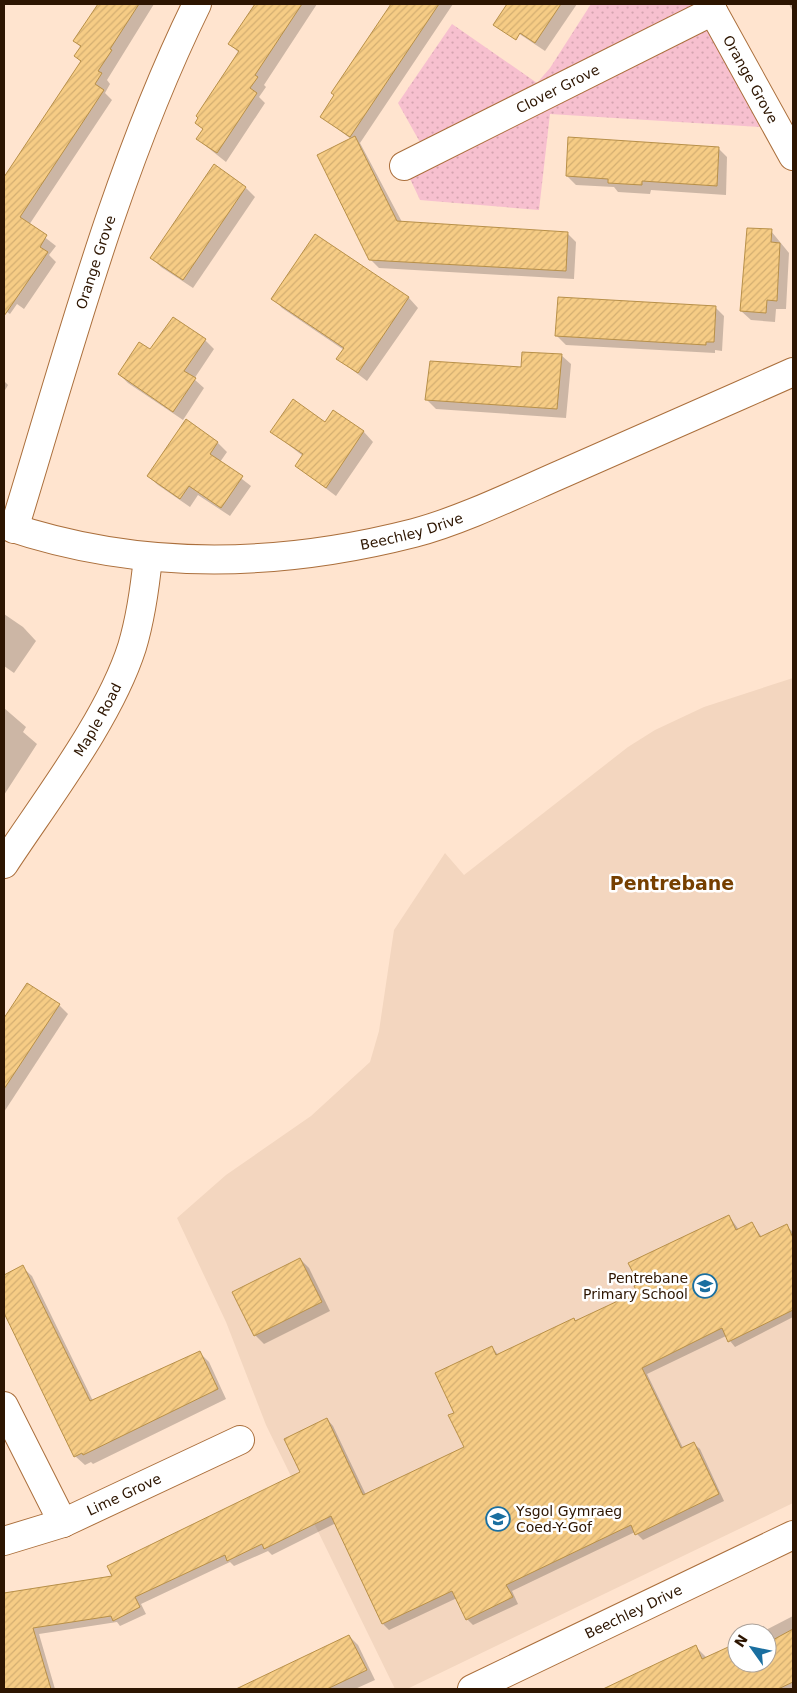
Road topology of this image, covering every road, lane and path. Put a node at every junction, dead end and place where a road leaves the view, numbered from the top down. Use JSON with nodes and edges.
{"nodes":[{"id":1,"x":197,"y":4,"type":"edge"},
{"id":2,"x":711,"y":8,"type":"edge"},
{"id":3,"x":793,"y":156,"type":"edge"},
{"id":4,"x":404,"y":166,"type":"dead end"},
{"id":5,"x":793,"y":372,"type":"edge"},
{"id":6,"x":9,"y":527,"type":"edge"},
{"id":7,"x":148,"y":557,"type":"junction"},
{"id":8,"x":4,"y":864,"type":"edge"},
{"id":9,"x":4,"y":1406,"type":"edge"},
{"id":10,"x":240,"y":1440,"type":"dead end"},
{"id":11,"x":63,"y":1523,"type":"junction"},
{"id":12,"x":793,"y":1535,"type":"edge"},
{"id":13,"x":4,"y":1541,"type":"edge"},
{"id":14,"x":507,"y":1682,"type":"edge"},
{"id":15,"x":472,"y":1689,"type":"edge"}],
"edges":[{"from":1,"to":6,"type":"street","name":"Orange Grove"},
{"from":2,"to":3,"type":"street","name":"Orange Grove"},
{"from":2,"to":4,"type":"street","name":"Clover Grove"},
{"from":5,"to":7,"type":"street","name":"Beechley Drive"},
{"from":6,"to":7,"type":"street","name":"Beechley Drive"},
{"from":7,"to":8,"type":"street","name":"Maple Road"},
{"from":9,"to":11,"type":"street"},
{"from":10,"to":11,"type":"street","name":"Lime Grove"},
{"from":11,"to":13,"type":"street","name":"Lime Grove"},
{"from":12,"to":14,"type":"street","name":"Beechley Drive"},
{"from":14,"to":15,"type":"street","name":"Beechley Drive"}]}
